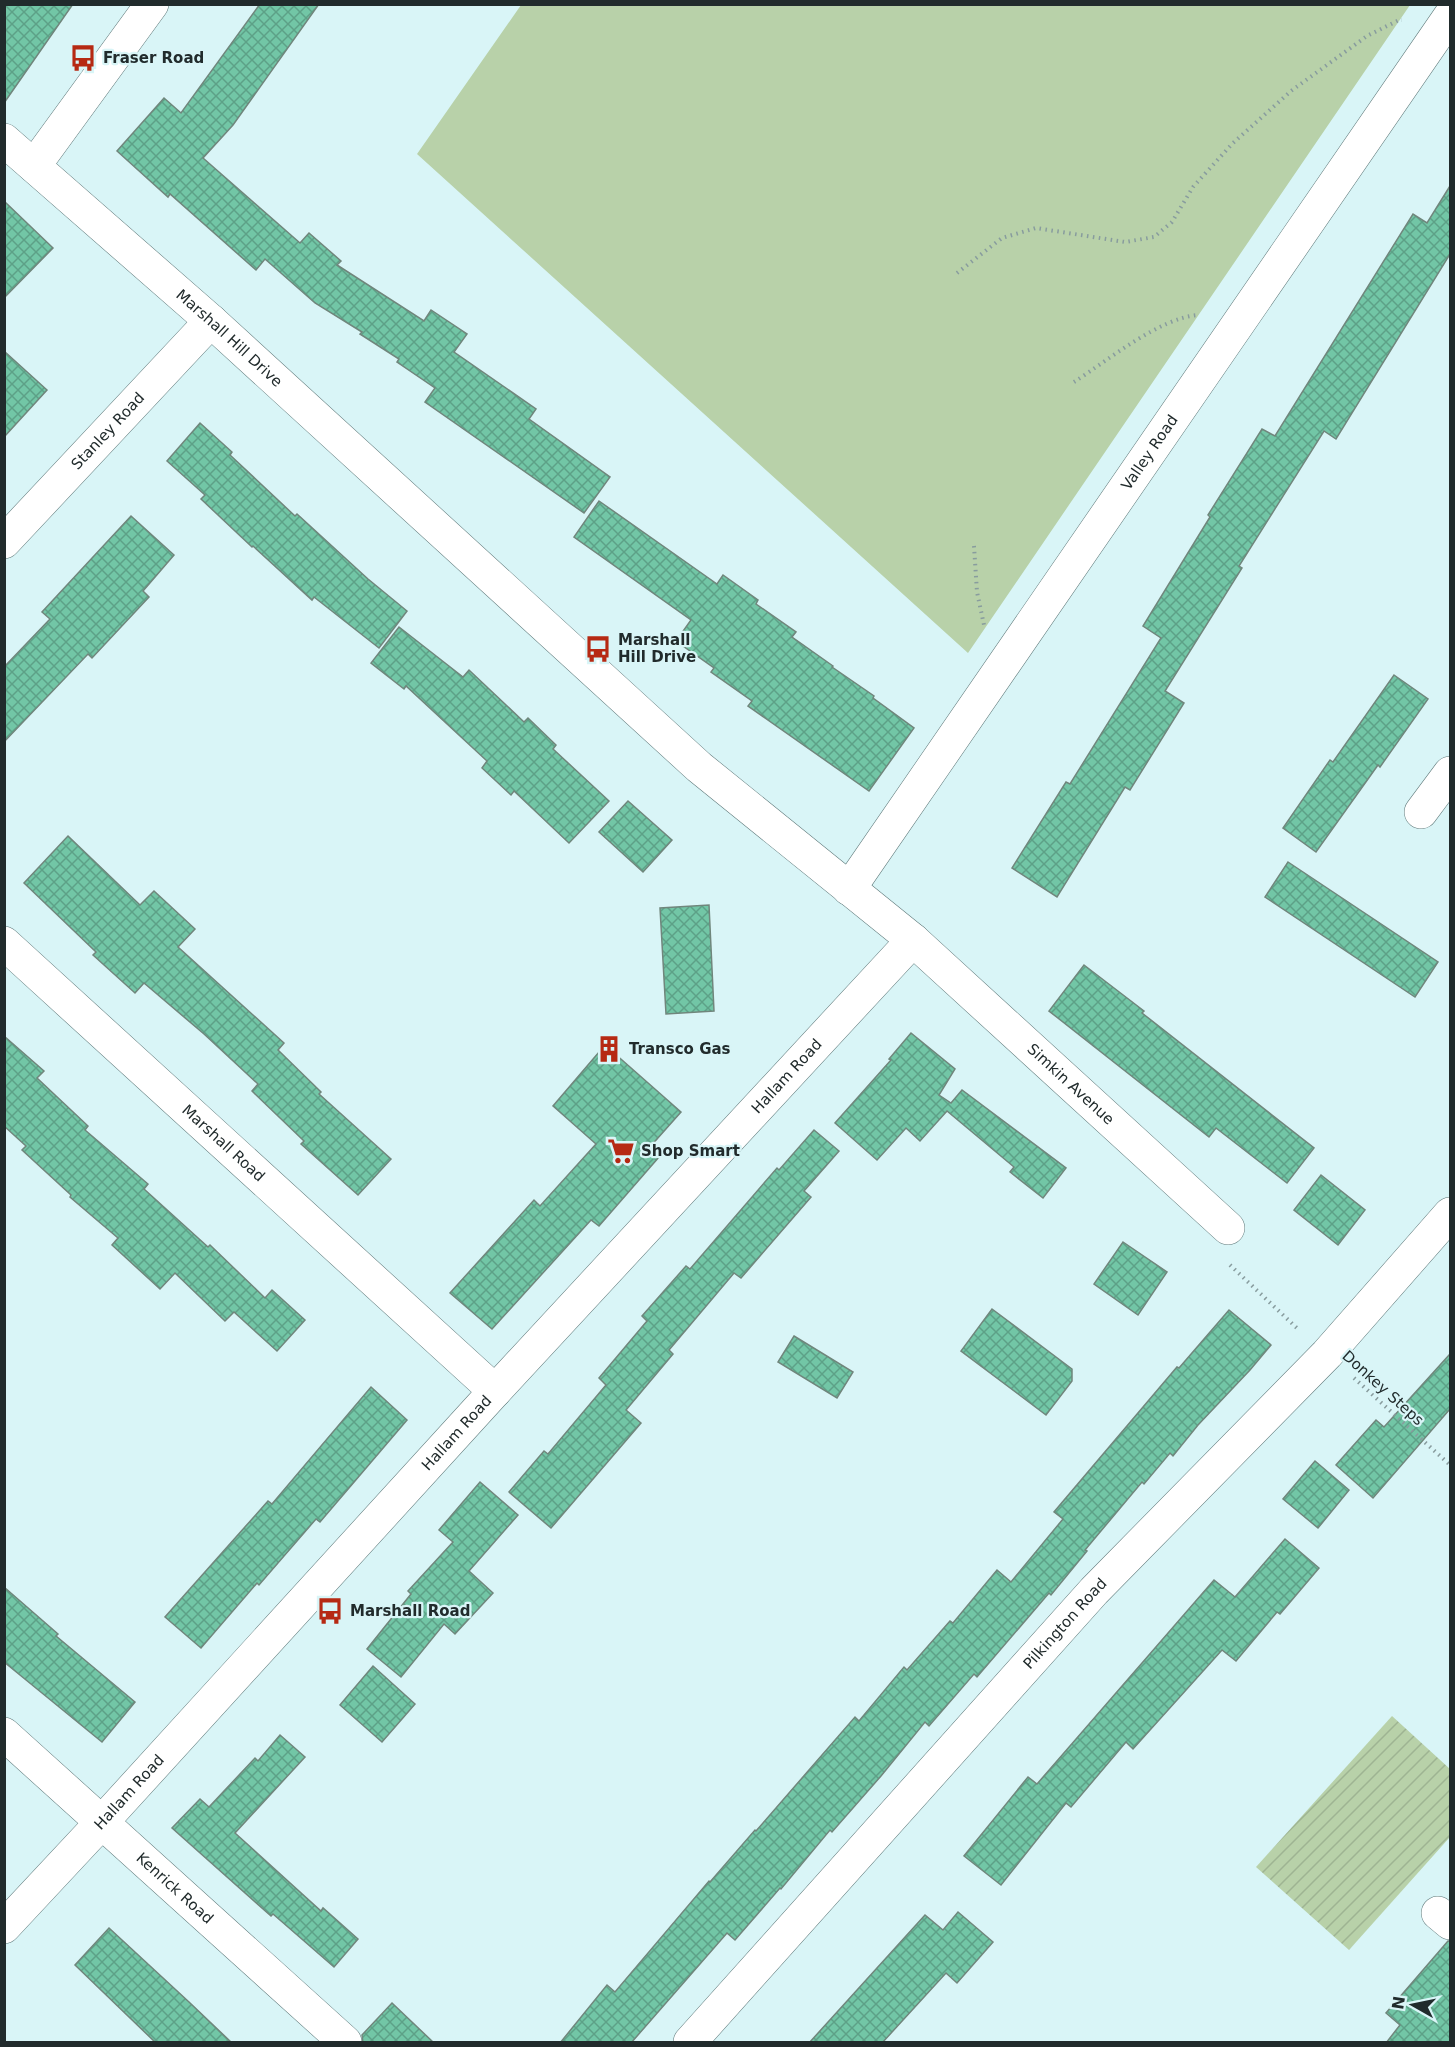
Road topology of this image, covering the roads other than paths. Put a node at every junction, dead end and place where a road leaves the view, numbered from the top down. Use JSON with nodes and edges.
{"nodes":[{"id":1,"x":152,"y":4,"type":"edge"},
{"id":2,"x":1447,"y":21,"type":"edge"},
{"id":3,"x":4,"y":140,"type":"edge"},
{"id":4,"x":34,"y":166,"type":"junction"},
{"id":5,"x":211,"y":321,"type":"junction"},
{"id":6,"x":4,"y":542,"type":"edge"},
{"id":7,"x":1450,"y":773,"type":"edge"},
{"id":8,"x":1421,"y":812,"type":"dead end"},
{"id":9,"x":849,"y":889,"type":"junction"},
{"id":10,"x":913,"y":940,"type":"junction"},
{"id":11,"x":4,"y":943,"type":"edge"},
{"id":12,"x":1450,"y":1214,"type":"edge"},
{"id":13,"x":1228,"y":1228,"type":"dead end"},
{"id":14,"x":495,"y":1391,"type":"junction"},
{"id":15,"x":4,"y":1734,"type":"edge"},
{"id":16,"x":102,"y":1822,"type":"junction"},
{"id":17,"x":4,"y":1927,"type":"edge"},
{"id":18,"x":345,"y":2043,"type":"edge"},
{"id":19,"x":690,"y":2043,"type":"edge"}],
"edges":[{"from":1,"to":4,"type":"street"},
{"from":2,"to":9,"type":"street","name":"Valley Road"},
{"from":3,"to":4,"type":"street","name":"Marshall Hill Drive"},
{"from":4,"to":5,"type":"street","name":"Marshall Hill Drive"},
{"from":5,"to":6,"type":"street","name":"Stanley Road"},
{"from":5,"to":9,"type":"street","name":"Marshall Hill Drive"},
{"from":7,"to":8,"type":"street"},
{"from":9,"to":10,"type":"street","name":"Marshall Hill Drive"},
{"from":10,"to":13,"type":"street","name":"Simkin Avenue"},
{"from":10,"to":14,"type":"street","name":"Hallam Road"},
{"from":11,"to":14,"type":"street","name":"Marshall Road"},
{"from":12,"to":19,"type":"street","name":"Pilkington Road"},
{"from":14,"to":16,"type":"street","name":"Hallam Road"},
{"from":15,"to":16,"type":"street","name":"Kenrick Road"},
{"from":16,"to":17,"type":"street","name":"Hallam Road"},
{"from":16,"to":18,"type":"street","name":"Kenrick Road"}]}
